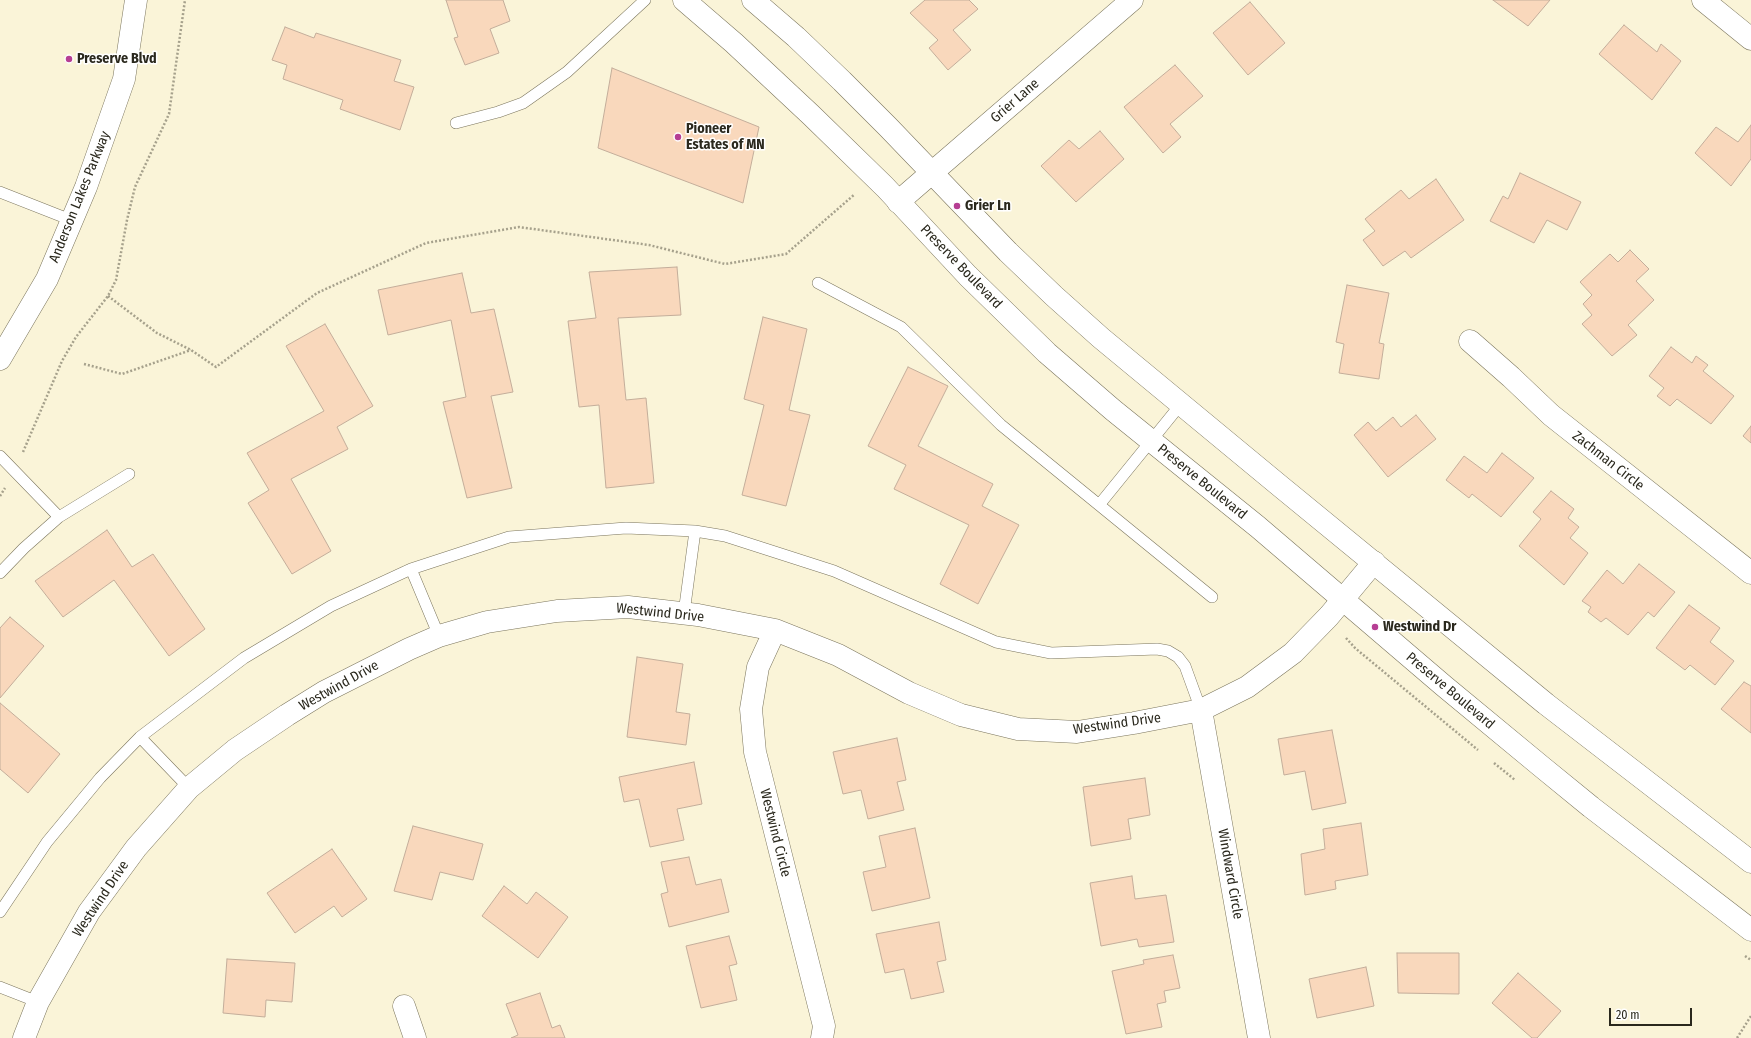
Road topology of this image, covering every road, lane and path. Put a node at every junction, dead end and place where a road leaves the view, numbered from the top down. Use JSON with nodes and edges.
{"nodes":[{"id":1,"x":136,"y":0,"type":"edge"},
{"id":2,"x":185,"y":0,"type":"edge"},
{"id":3,"x":645,"y":0,"type":"edge"},
{"id":4,"x":684,"y":0,"type":"edge"},
{"id":5,"x":753,"y":0,"type":"edge"},
{"id":6,"x":1132,"y":0,"type":"edge"},
{"id":7,"x":1703,"y":0,"type":"edge"},
{"id":8,"x":1751,"y":39,"type":"edge"},
{"id":9,"x":456,"y":123,"type":"dead end"},
{"id":10,"x":932,"y":172,"type":"junction"},
{"id":11,"x":0,"y":192,"type":"edge"},
{"id":12,"x":858,"y":192,"type":"dead end"},
{"id":13,"x":898,"y":202,"type":"junction"},
{"id":14,"x":71,"y":220,"type":"junction"},
{"id":15,"x":818,"y":283,"type":"dead end"},
{"id":16,"x":108,"y":296,"type":"junction"},
{"id":17,"x":1470,"y":341,"type":"dead end"},
{"id":18,"x":191,"y":350,"type":"junction"},
{"id":19,"x":0,"y":359,"type":"edge"},
{"id":20,"x":84,"y":364,"type":"dead end"},
{"id":21,"x":1181,"y":404,"type":"junction"},
{"id":22,"x":1151,"y":440,"type":"junction"},
{"id":23,"x":0,"y":456,"type":"edge"},
{"id":24,"x":14,"y":472,"type":"junction"},
{"id":25,"x":129,"y":474,"type":"dead end"},
{"id":26,"x":0,"y":496,"type":"edge"},
{"id":27,"x":1098,"y":505,"type":"junction"},
{"id":28,"x":59,"y":517,"type":"junction"},
{"id":29,"x":695,"y":531,"type":"junction"},
{"id":30,"x":1374,"y":562,"type":"junction"},
{"id":31,"x":411,"y":569,"type":"junction"},
{"id":32,"x":0,"y":573,"type":"edge"},
{"id":33,"x":1751,"y":573,"type":"edge"},
{"id":34,"x":1212,"y":596,"type":"dead end"},
{"id":35,"x":1342,"y":600,"type":"junction"},
{"id":36,"x":684,"y":613,"type":"junction"},
{"id":37,"x":775,"y":630,"type":"junction"},
{"id":38,"x":439,"y":636,"type":"junction"},
{"id":39,"x":1201,"y":710,"type":"junction"},
{"id":40,"x":140,"y":737,"type":"junction"},
{"id":41,"x":189,"y":788,"type":"junction"},
{"id":42,"x":1751,"y":862,"type":"edge"},
{"id":43,"x":0,"y":912,"type":"edge"},
{"id":44,"x":1751,"y":930,"type":"edge"},
{"id":45,"x":0,"y":986,"type":"edge"},
{"id":46,"x":38,"y":1002,"type":"junction"},
{"id":47,"x":404,"y":1006,"type":"dead end"},
{"id":48,"x":1751,"y":1016,"type":"edge"},
{"id":49,"x":24,"y":1038,"type":"edge"},
{"id":50,"x":415,"y":1038,"type":"edge"},
{"id":51,"x":822,"y":1038,"type":"edge"},
{"id":52,"x":1259,"y":1038,"type":"edge"},
{"id":53,"x":1737,"y":1038,"type":"edge"}],
"edges":[{"from":1,"to":14,"type":"street","name":"Anderson Lakes Parkway"},
{"from":2,"to":16,"type":"path"},
{"from":3,"to":9,"type":"lane"},
{"from":4,"to":13,"type":"street","name":"Preserve Boulevard"},
{"from":5,"to":10,"type":"street"},
{"from":6,"to":10,"type":"street","name":"Grier Lane"},
{"from":7,"to":8,"type":"street"},
{"from":10,"to":13,"type":"street","name":"Grier Lane"},
{"from":10,"to":21,"type":"street"},
{"from":11,"to":14,"type":"lane"},
{"from":12,"to":18,"type":"path"},
{"from":13,"to":22,"type":"street","name":"Preserve Boulevard"},
{"from":14,"to":19,"type":"street","name":"Anderson Lakes Parkway"},
{"from":15,"to":27,"type":"lane"},
{"from":16,"to":18,"type":"path"},
{"from":16,"to":24,"type":"path"},
{"from":17,"to":33,"type":"street","name":"Zachman Circle"},
{"from":18,"to":20,"type":"path"},
{"from":21,"to":22,"type":"lane"},
{"from":21,"to":30,"type":"street"},
{"from":22,"to":27,"type":"lane"},
{"from":22,"to":35,"type":"street","name":"Preserve Boulevard"},
{"from":23,"to":24,"type":"lane"},
{"from":24,"to":26,"type":"path"},
{"from":24,"to":28,"type":"lane"},
{"from":25,"to":28,"type":"lane"},
{"from":27,"to":34,"type":"lane"},
{"from":28,"to":32,"type":"lane"},
{"from":29,"to":31,"type":"lane"},
{"from":29,"to":36,"type":"lane"},
{"from":29,"to":39,"type":"lane"},
{"from":30,"to":35,"type":"street","name":"Westwind Drive"},
{"from":30,"to":42,"type":"street"},
{"from":31,"to":38,"type":"lane"},
{"from":31,"to":40,"type":"lane"},
{"from":35,"to":39,"type":"street","name":"Westwind Drive"},
{"from":35,"to":44,"type":"street","name":"Preserve Boulevard"},
{"from":36,"to":37,"type":"street","name":"Westwind Drive"},
{"from":36,"to":38,"type":"street","name":"Westwind Drive"},
{"from":37,"to":39,"type":"street","name":"Westwind Drive"},
{"from":37,"to":51,"type":"street","name":"Westwind Circle"},
{"from":38,"to":41,"type":"street","name":"Westwind Drive"},
{"from":39,"to":52,"type":"street","name":"Windward Circle"},
{"from":40,"to":41,"type":"lane"},
{"from":40,"to":43,"type":"lane"},
{"from":41,"to":46,"type":"street","name":"Westwind Drive"},
{"from":45,"to":46,"type":"lane"},
{"from":46,"to":49,"type":"street","name":"Westwind Drive"},
{"from":47,"to":50,"type":"street"},
{"from":48,"to":53,"type":"path"}]}
